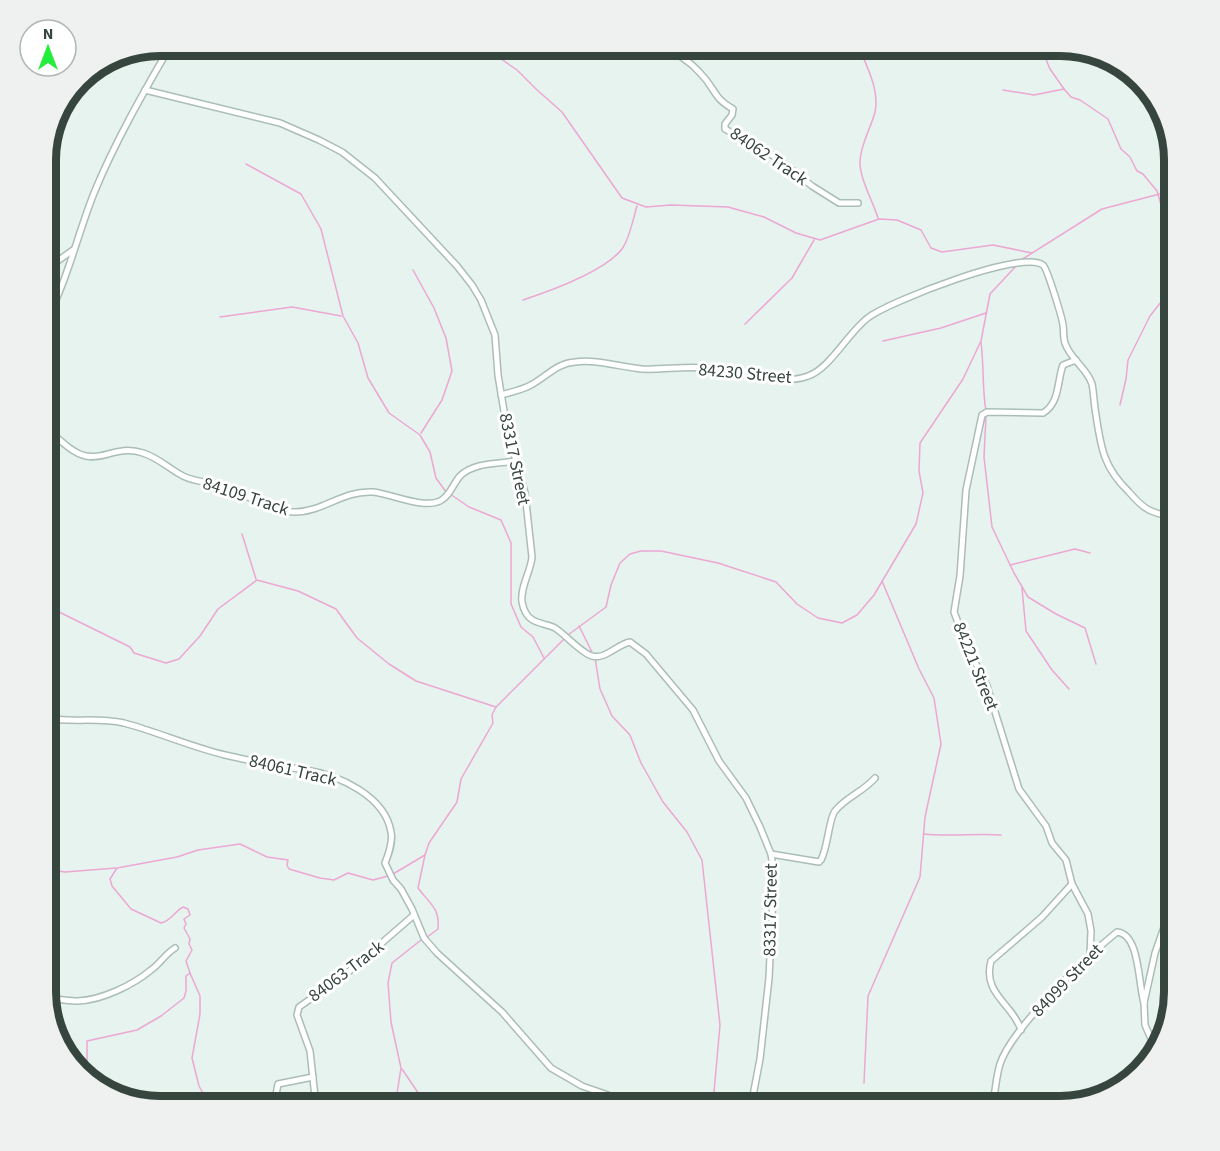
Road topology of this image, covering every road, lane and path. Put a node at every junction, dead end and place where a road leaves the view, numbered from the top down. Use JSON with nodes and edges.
{"nodes":[{"id":1,"x":165,"y":56,"type":"edge"},
{"id":2,"x":680,"y":56,"type":"edge"},
{"id":3,"x":145,"y":90,"type":"junction"},
{"id":4,"x":858,"y":203,"type":"dead end"},
{"id":5,"x":74,"y":250,"type":"junction"},
{"id":6,"x":56,"y":262,"type":"edge"},
{"id":7,"x":56,"y":295,"type":"edge"},
{"id":8,"x":1076,"y":360,"type":"junction"},
{"id":9,"x":501,"y":395,"type":"junction"},
{"id":10,"x":56,"y":435,"type":"edge"},
{"id":11,"x":516,"y":461,"type":"junction"},
{"id":12,"x":1164,"y":515,"type":"edge"},
{"id":13,"x":56,"y":720,"type":"edge"},
{"id":14,"x":875,"y":778,"type":"dead end"},
{"id":15,"x":771,"y":854,"type":"junction"},
{"id":16,"x":1072,"y":884,"type":"junction"},
{"id":17,"x":414,"y":915,"type":"junction"},
{"id":18,"x":1164,"y":925,"type":"edge"},
{"id":19,"x":175,"y":948,"type":"dead end"},
{"id":20,"x":1090,"y":955,"type":"junction"},
{"id":21,"x":56,"y":997,"type":"edge"},
{"id":22,"x":1144,"y":1003,"type":"junction"},
{"id":23,"x":1021,"y":1030,"type":"junction"},
{"id":24,"x":1152,"y":1040,"type":"edge"},
{"id":25,"x":313,"y":1077,"type":"junction"},
{"id":26,"x":276,"y":1096,"type":"edge"},
{"id":27,"x":315,"y":1096,"type":"edge"},
{"id":28,"x":610,"y":1096,"type":"edge"},
{"id":29,"x":753,"y":1096,"type":"edge"},
{"id":30,"x":995,"y":1096,"type":"edge"}],
"edges":[{"from":1,"to":3,"type":"street"},
{"from":2,"to":4,"type":"street","name":"84062 Track"},
{"from":3,"to":5,"type":"street"},
{"from":3,"to":9,"type":"street","name":"83317 Street"},
{"from":5,"to":6,"type":"street"},
{"from":5,"to":7,"type":"street"},
{"from":8,"to":9,"type":"street","name":"84230 Street"},
{"from":8,"to":12,"type":"street"},
{"from":8,"to":16,"type":"street","name":"84221 Street"},
{"from":9,"to":11,"type":"street","name":"83317 Street"},
{"from":10,"to":11,"type":"street","name":"84109 Track"},
{"from":11,"to":15,"type":"street","name":"83317 Street"},
{"from":13,"to":17,"type":"street","name":"84061 Track"},
{"from":14,"to":15,"type":"street"},
{"from":15,"to":29,"type":"street","name":"83317 Street"},
{"from":16,"to":20,"type":"street","name":"84221 Street"},
{"from":16,"to":23,"type":"street"},
{"from":17,"to":25,"type":"street","name":"84063 Track"},
{"from":17,"to":28,"type":"street","name":"84061 Track"},
{"from":18,"to":22,"type":"street"},
{"from":19,"to":21,"type":"street"},
{"from":20,"to":22,"type":"street","name":"84099 Street"},
{"from":20,"to":23,"type":"street","name":"84099 Street"},
{"from":22,"to":24,"type":"street"},
{"from":23,"to":30,"type":"street","name":"84099 Street"},
{"from":25,"to":26,"type":"street"},
{"from":25,"to":27,"type":"street","name":"84063 Track"}]}
